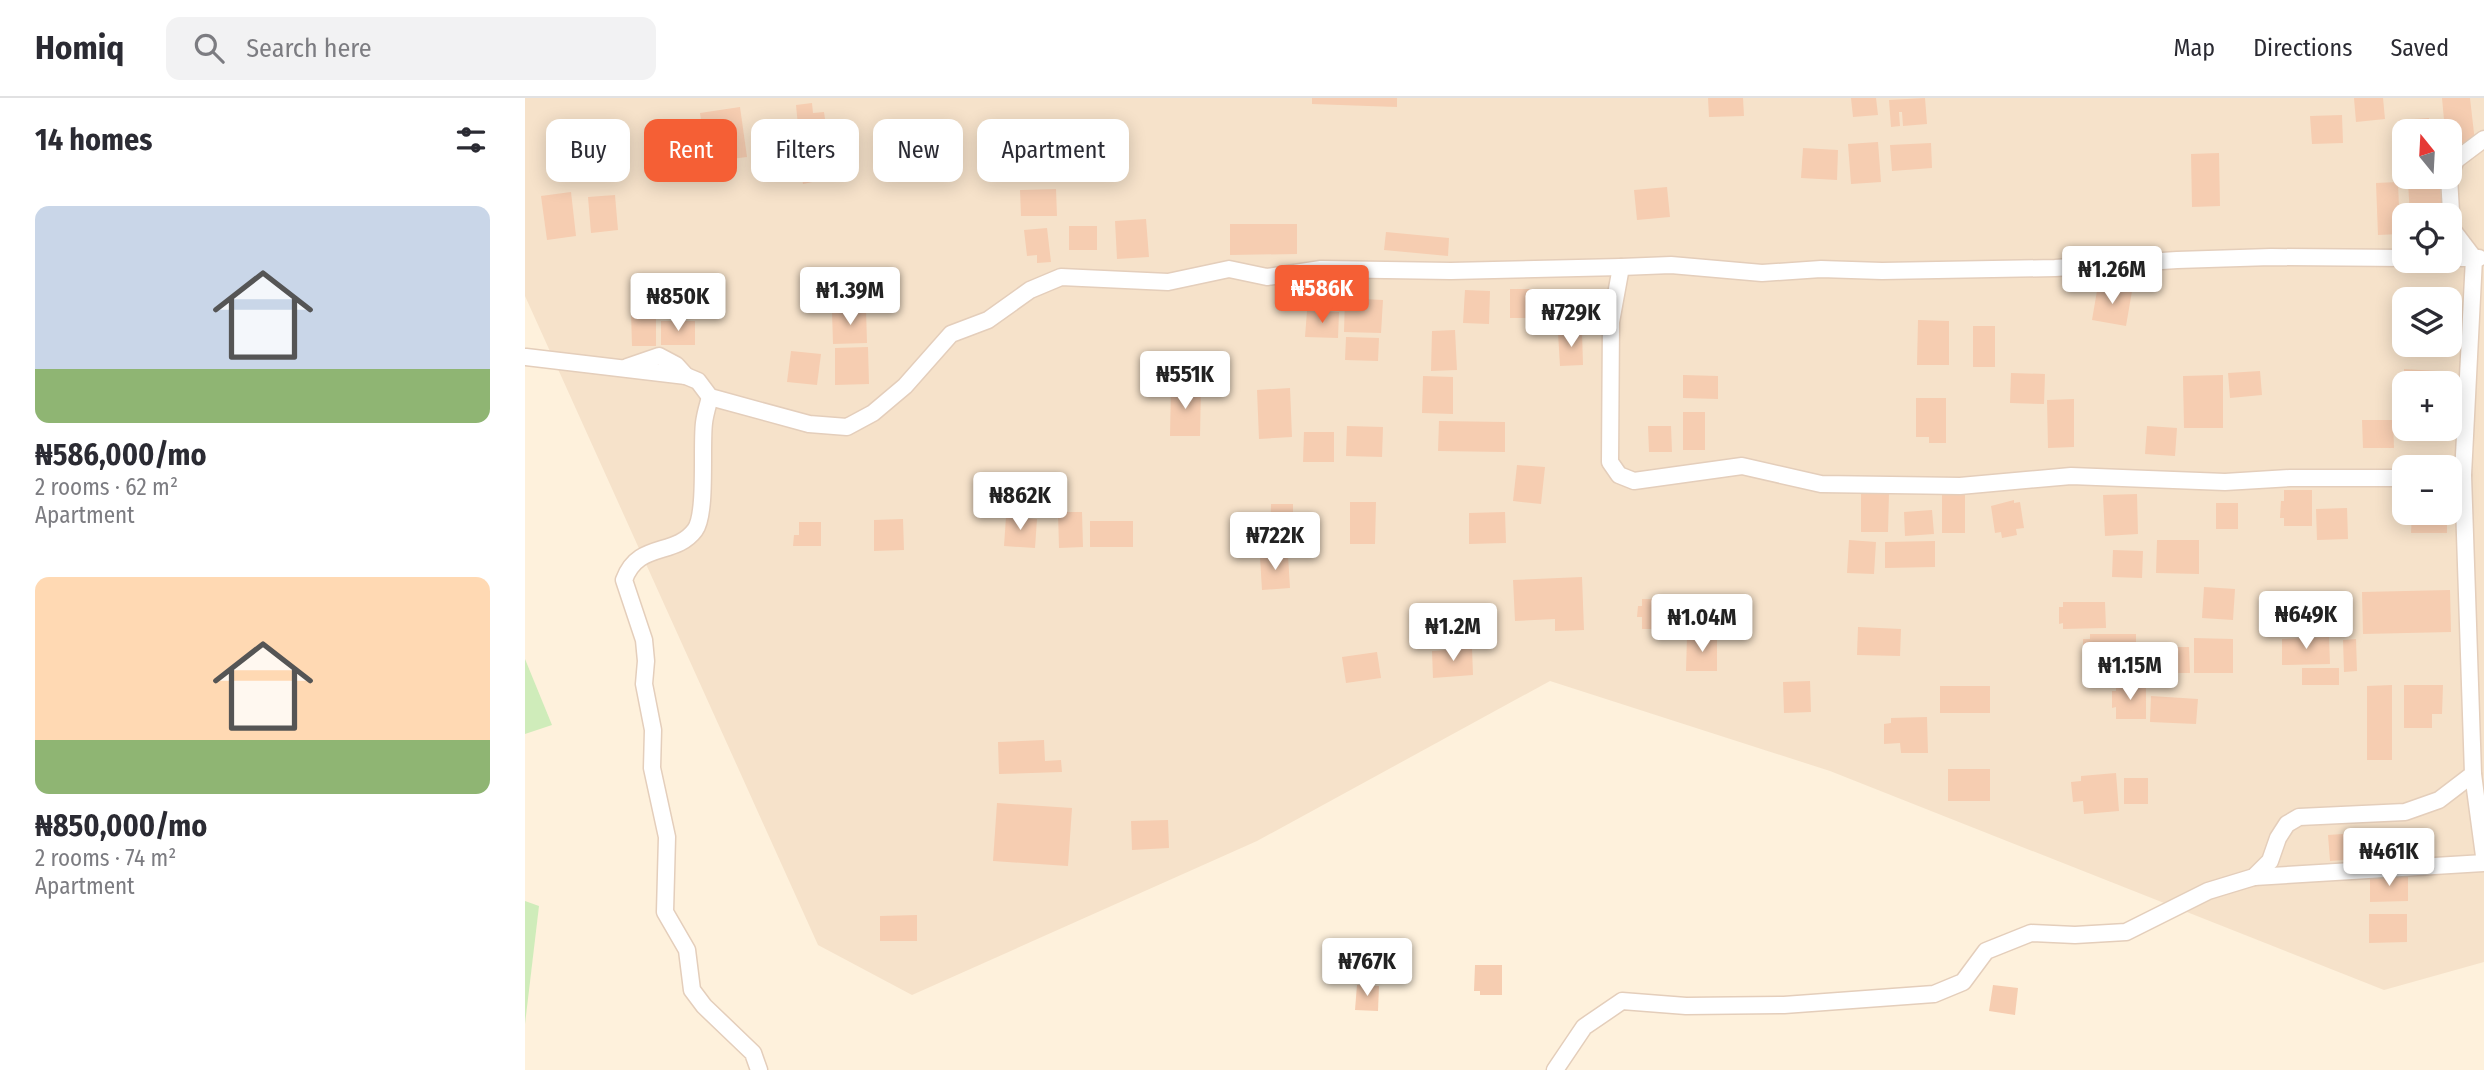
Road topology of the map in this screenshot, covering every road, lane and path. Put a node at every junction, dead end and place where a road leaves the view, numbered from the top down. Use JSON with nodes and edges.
{"nodes":[{"id":1,"x":2484,"y":139,"type":"edge"},
{"id":2,"x":2462,"y":156,"type":"edge"},
{"id":3,"x":2450,"y":189,"type":"edge"},
{"id":4,"x":2392,"y":258,"type":"edge"},
{"id":5,"x":2479,"y":258,"type":"edge"},
{"id":6,"x":1621,"y":267,"type":"junction"},
{"id":7,"x":526,"y":357,"type":"edge"},
{"id":8,"x":710,"y":397,"type":"junction"},
{"id":9,"x":2458,"y":455,"type":"edge"},
{"id":10,"x":2392,"y":478,"type":"edge"},
{"id":11,"x":2459,"y":525,"type":"edge"},
{"id":12,"x":2473,"y":774,"type":"junction"},
{"id":13,"x":2484,"y":856,"type":"edge"},
{"id":14,"x":2484,"y":863,"type":"edge"},
{"id":15,"x":2254,"y":877,"type":"junction"},
{"id":16,"x":759,"y":1070,"type":"edge"},
{"id":17,"x":1555,"y":1070,"type":"edge"}],
"edges":[{"from":1,"to":2,"type":"street"},
{"from":3,"to":5,"type":"street"},
{"from":4,"to":6,"type":"street"},
{"from":5,"to":9,"type":"street"},
{"from":6,"to":8,"type":"street"},
{"from":6,"to":10,"type":"street"},
{"from":7,"to":8,"type":"street"},
{"from":8,"to":16,"type":"street"},
{"from":11,"to":12,"type":"street"},
{"from":12,"to":13,"type":"street"},
{"from":12,"to":15,"type":"street"},
{"from":14,"to":15,"type":"street"},
{"from":15,"to":17,"type":"street"}]}
